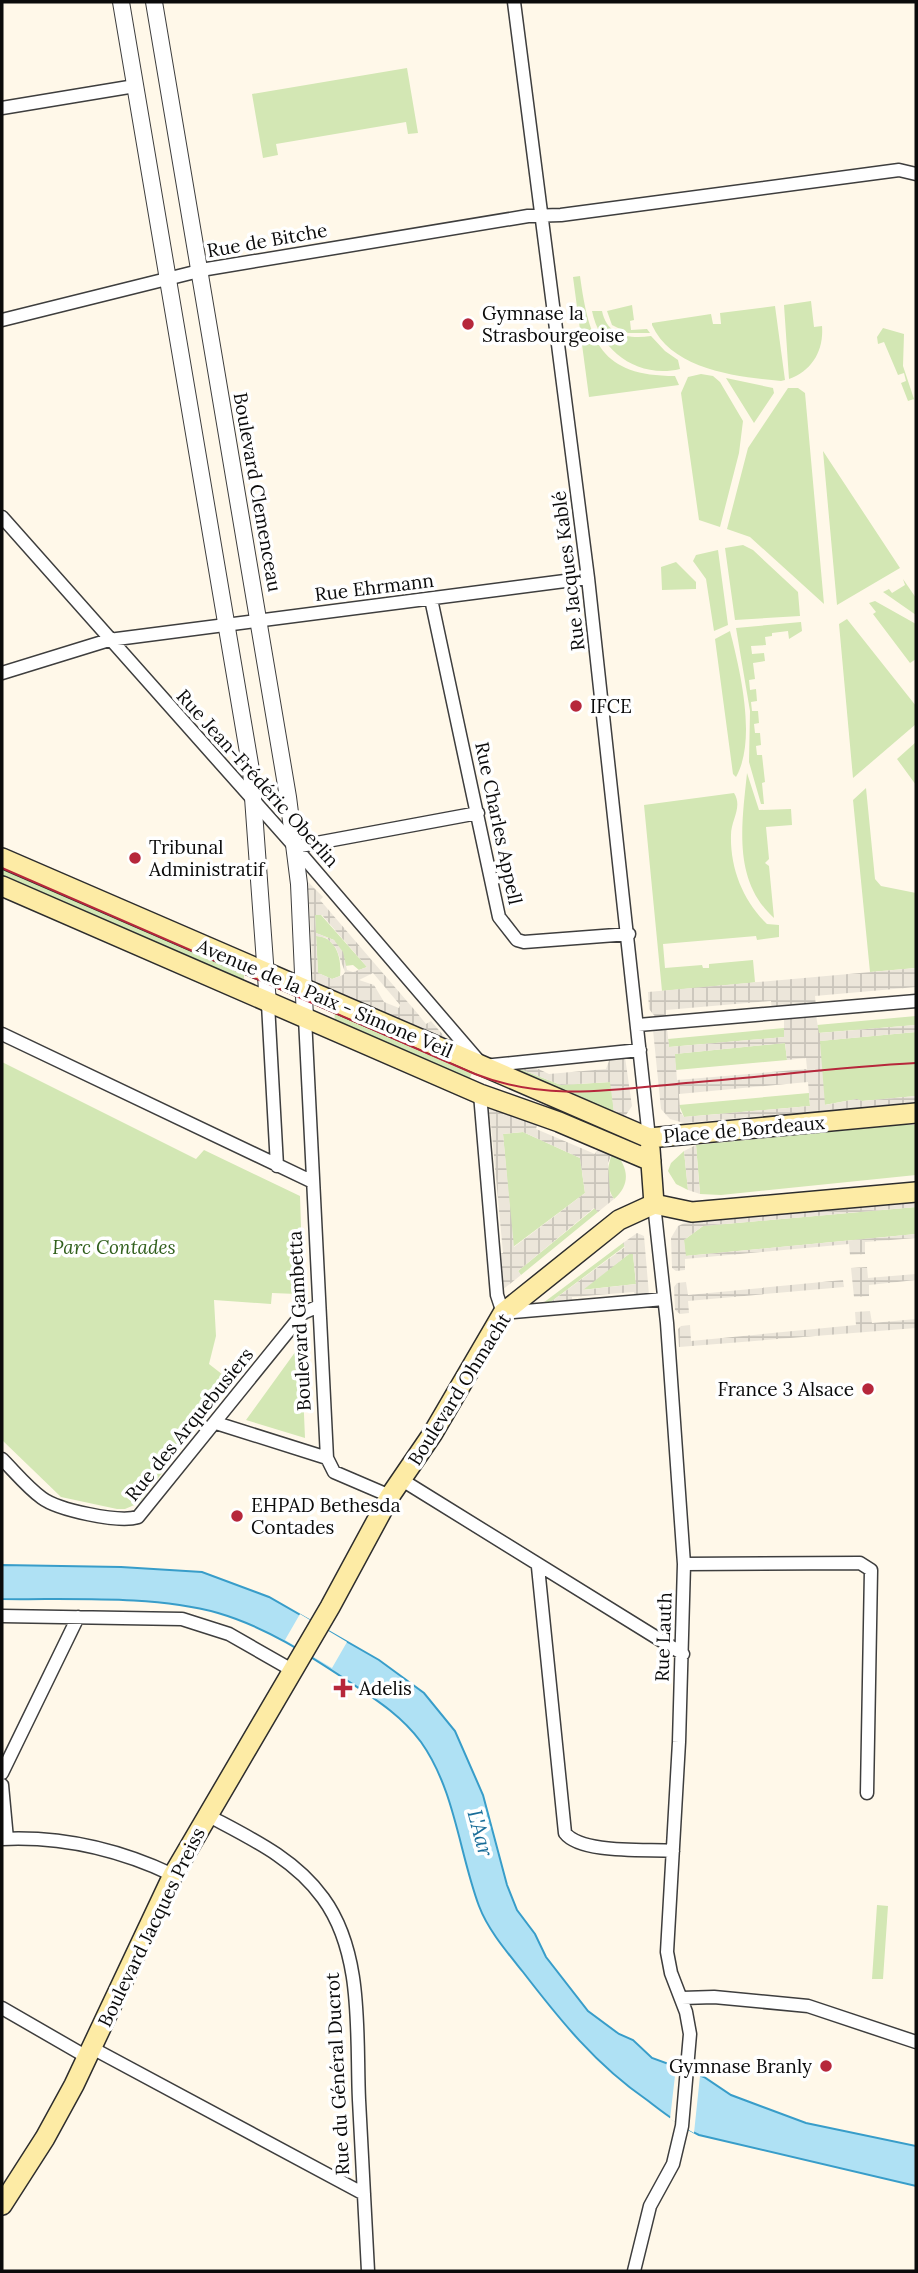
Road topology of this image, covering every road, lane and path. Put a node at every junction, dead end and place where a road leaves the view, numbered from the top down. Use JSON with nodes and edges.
{"nodes":[{"id":1,"x":121,"y":2,"type":"edge"},
{"id":2,"x":154,"y":2,"type":"edge"},
{"id":3,"x":514,"y":2,"type":"edge"},
{"id":4,"x":135,"y":86,"type":"junction"},
{"id":5,"x":2,"y":108,"type":"edge"},
{"id":6,"x":916,"y":174,"type":"edge"},
{"id":7,"x":542,"y":215,"type":"junction"},
{"id":8,"x":200,"y":272,"type":"junction"},
{"id":9,"x":168,"y":278,"type":"junction"},
{"id":10,"x":2,"y":320,"type":"edge"},
{"id":11,"x":2,"y":517,"type":"edge"},
{"id":12,"x":588,"y":578,"type":"junction"},
{"id":13,"x":431,"y":599,"type":"junction"},
{"id":14,"x":258,"y":621,"type":"junction"},
{"id":15,"x":227,"y":625,"type":"junction"},
{"id":16,"x":109,"y":640,"type":"junction"},
{"id":17,"x":2,"y":673,"type":"edge"},
{"id":18,"x":256,"y":804,"type":"junction"},
{"id":19,"x":478,"y":813,"type":"junction"},
{"id":20,"x":295,"y":847,"type":"junction"},
{"id":21,"x":2,"y":858,"type":"edge"},
{"id":22,"x":2,"y":886,"type":"edge"},
{"id":23,"x":629,"y":934,"type":"junction"},
{"id":24,"x":267,"y":973,"type":"junction"},
{"id":25,"x":304,"y":991,"type":"junction"},
{"id":26,"x":916,"y":1002,"type":"edge"},
{"id":27,"x":268,"y":1004,"type":"junction"},
{"id":28,"x":305,"y":1017,"type":"junction"},
{"id":29,"x":638,"y":1026,"type":"junction"},
{"id":30,"x":2,"y":1034,"type":"edge"},
{"id":31,"x":640,"y":1050,"type":"junction"},
{"id":32,"x":483,"y":1066,"type":"junction"},
{"id":33,"x":480,"y":1094,"type":"junction"},
{"id":34,"x":916,"y":1113,"type":"edge"},
{"id":35,"x":649,"y":1138,"type":"junction"},
{"id":36,"x":651,"y":1161,"type":"junction"},
{"id":37,"x":277,"y":1166,"type":"junction"},
{"id":38,"x":313,"y":1181,"type":"junction"},
{"id":39,"x":916,"y":1192,"type":"edge"},
{"id":40,"x":654,"y":1204,"type":"junction"},
{"id":41,"x":664,"y":1299,"type":"junction"},
{"id":42,"x":319,"y":1306,"type":"junction"},
{"id":43,"x":503,"y":1313,"type":"junction"},
{"id":44,"x":216,"y":1423,"type":"junction"},
{"id":45,"x":327,"y":1458,"type":"junction"},
{"id":46,"x":2,"y":1459,"type":"edge"},
{"id":47,"x":396,"y":1488,"type":"junction"},
{"id":48,"x":684,"y":1564,"type":"junction"},
{"id":49,"x":538,"y":1567,"type":"junction"},
{"id":50,"x":2,"y":1616,"type":"edge"},
{"id":51,"x":78,"y":1617,"type":"junction"},
{"id":52,"x":304,"y":1651,"type":"joint"},
{"id":53,"x":683,"y":1654,"type":"junction"},
{"id":54,"x":292,"y":1670,"type":"junction"},
{"id":55,"x":2,"y":1773,"type":"edge"},
{"id":56,"x":2,"y":1785,"type":"edge"},
{"id":57,"x":867,"y":1793,"type":"dead end"},
{"id":58,"x":207,"y":1815,"type":"junction"},
{"id":59,"x":5,"y":1839,"type":"edge"},
{"id":60,"x":673,"y":1851,"type":"junction"},
{"id":61,"x":173,"y":1875,"type":"junction"},
{"id":62,"x":682,"y":1998,"type":"junction"},
{"id":63,"x":2,"y":2008,"type":"edge"},
{"id":64,"x":916,"y":2042,"type":"edge"},
{"id":65,"x":90,"y":2053,"type":"junction"},
{"id":66,"x":364,"y":2194,"type":"junction"},
{"id":67,"x":2,"y":2205,"type":"edge"},
{"id":68,"x":368,"y":2271,"type":"edge"},
{"id":69,"x":634,"y":2271,"type":"edge"}],
"edges":[{"from":1,"to":4,"type":"street"},
{"from":2,"to":8,"type":"street","name":"Boulevard Clemenceau"},
{"from":3,"to":7,"type":"street","name":"Rue Jacques Kablé"},
{"from":4,"to":5,"type":"street"},
{"from":4,"to":9,"type":"street"},
{"from":6,"to":7,"type":"street","name":"Rue de Bitche"},
{"from":7,"to":8,"type":"street","name":"Rue de Bitche"},
{"from":7,"to":12,"type":"street","name":"Rue Jacques Kablé"},
{"from":8,"to":9,"type":"street","name":"Rue de Bitche"},
{"from":8,"to":14,"type":"street","name":"Boulevard Clemenceau"},
{"from":9,"to":10,"type":"street","name":"Rue de Bitche"},
{"from":9,"to":15,"type":"street"},
{"from":11,"to":16,"type":"street","name":"Rue Jean-Frédéric Oberlin"},
{"from":12,"to":13,"type":"street","name":"Rue Ehrmann"},
{"from":12,"to":23,"type":"street","name":"Rue Jacques Kablé"},
{"from":13,"to":14,"type":"street","name":"Rue Ehrmann"},
{"from":13,"to":19,"type":"street","name":"Rue Charles Appell"},
{"from":14,"to":15,"type":"street","name":"Rue Ehrmann"},
{"from":14,"to":20,"type":"street","name":"Boulevard Clemenceau"},
{"from":15,"to":16,"type":"street","name":"Rue Ehrmann"},
{"from":15,"to":18,"type":"street"},
{"from":16,"to":17,"type":"street","name":"Rue Ehrmann"},
{"from":16,"to":18,"type":"street","name":"Rue Jean-Frédéric Oberlin"},
{"from":18,"to":20,"type":"street","name":"Rue Jean-Frédéric Oberlin"},
{"from":18,"to":24,"type":"street"},
{"from":19,"to":20,"type":"street"},
{"from":19,"to":23,"type":"street","name":"Rue Charles Appell"},
{"from":20,"to":25,"type":"street","name":"Boulevard Clemenceau"},
{"from":20,"to":32,"type":"street","name":"Rue Jean-Frédéric Oberlin"},
{"from":21,"to":24,"type":"main road","name":"Avenue de la Paix - Simone Veil"},
{"from":22,"to":27,"type":"main road","name":"Avenue de la Paix - Simone Veil"},
{"from":23,"to":29,"type":"street","name":"Rue Jacques Kablé"},
{"from":24,"to":25,"type":"main road","name":"Avenue de la Paix - Simone Veil"},
{"from":24,"to":27,"type":"street"},
{"from":25,"to":28,"type":"street","name":"Boulevard Gambetta"},
{"from":25,"to":32,"type":"main road","name":"Avenue de la Paix - Simone Veil"},
{"from":26,"to":29,"type":"street"},
{"from":27,"to":28,"type":"main road","name":"Avenue de la Paix - Simone Veil"},
{"from":27,"to":37,"type":"street"},
{"from":28,"to":33,"type":"main road","name":"Avenue de la Paix - Simone Veil"},
{"from":28,"to":38,"type":"street","name":"Boulevard Gambetta"},
{"from":29,"to":31,"type":"street","name":"Rue Jacques Kablé"},
{"from":30,"to":37,"type":"street"},
{"from":31,"to":32,"type":"street"},
{"from":31,"to":35,"type":"street","name":"Rue Jacques Kablé"},
{"from":32,"to":35,"type":"main road","name":"Avenue de la Paix - Simone Veil"},
{"from":33,"to":36,"type":"main road","name":"Avenue de la Paix - Simone Veil"},
{"from":33,"to":43,"type":"street"},
{"from":34,"to":35,"type":"main road","name":"Place de Bordeaux"},
{"from":35,"to":36,"type":"main road","name":"Place de Bordeaux"},
{"from":36,"to":40,"type":"main road","name":"Place de Bordeaux"},
{"from":37,"to":38,"type":"street"},
{"from":38,"to":42,"type":"street","name":"Boulevard Gambetta"},
{"from":39,"to":40,"type":"main road"},
{"from":40,"to":41,"type":"street","name":"Rue Lauth"},
{"from":40,"to":43,"type":"main road","name":"Boulevard Ohmacht"},
{"from":41,"to":43,"type":"street"},
{"from":41,"to":48,"type":"street","name":"Rue Lauth"},
{"from":42,"to":44,"type":"street","name":"Rue des Arquebusiers"},
{"from":42,"to":45,"type":"street","name":"Boulevard Gambetta"},
{"from":43,"to":47,"type":"main road","name":"Boulevard Ohmacht"},
{"from":44,"to":45,"type":"street"},
{"from":44,"to":46,"type":"street","name":"Rue des Arquebusiers"},
{"from":45,"to":47,"type":"street"},
{"from":47,"to":49,"type":"street"},
{"from":47,"to":52,"type":"main road","name":"Boulevard Ohmacht"},
{"from":48,"to":53,"type":"street","name":"Rue Lauth"},
{"from":48,"to":57,"type":"street"},
{"from":49,"to":53,"type":"street"},
{"from":49,"to":60,"type":"street"},
{"from":50,"to":51,"type":"street"},
{"from":51,"to":54,"type":"street"},
{"from":51,"to":55,"type":"street"},
{"from":52,"to":54,"type":"main road","name":"Boulevard Jacques Preiss"},
{"from":53,"to":60,"type":"street","name":"Rue Lauth"},
{"from":54,"to":58,"type":"main road","name":"Boulevard Jacques Preiss"},
{"from":56,"to":59,"type":"street"},
{"from":58,"to":61,"type":"main road","name":"Boulevard Jacques Preiss"},
{"from":58,"to":66,"type":"street","name":"Rue du Général Ducrot"},
{"from":59,"to":61,"type":"street"},
{"from":60,"to":62,"type":"street","name":"Rue Lauth"},
{"from":61,"to":65,"type":"main road","name":"Boulevard Jacques Preiss"},
{"from":62,"to":64,"type":"street"},
{"from":62,"to":69,"type":"street","name":"Rue Lauth"},
{"from":63,"to":65,"type":"street"},
{"from":65,"to":66,"type":"street"},
{"from":65,"to":67,"type":"main road","name":"Boulevard Jacques Preiss"},
{"from":66,"to":68,"type":"street","name":"Rue du Général Ducrot"}]}
